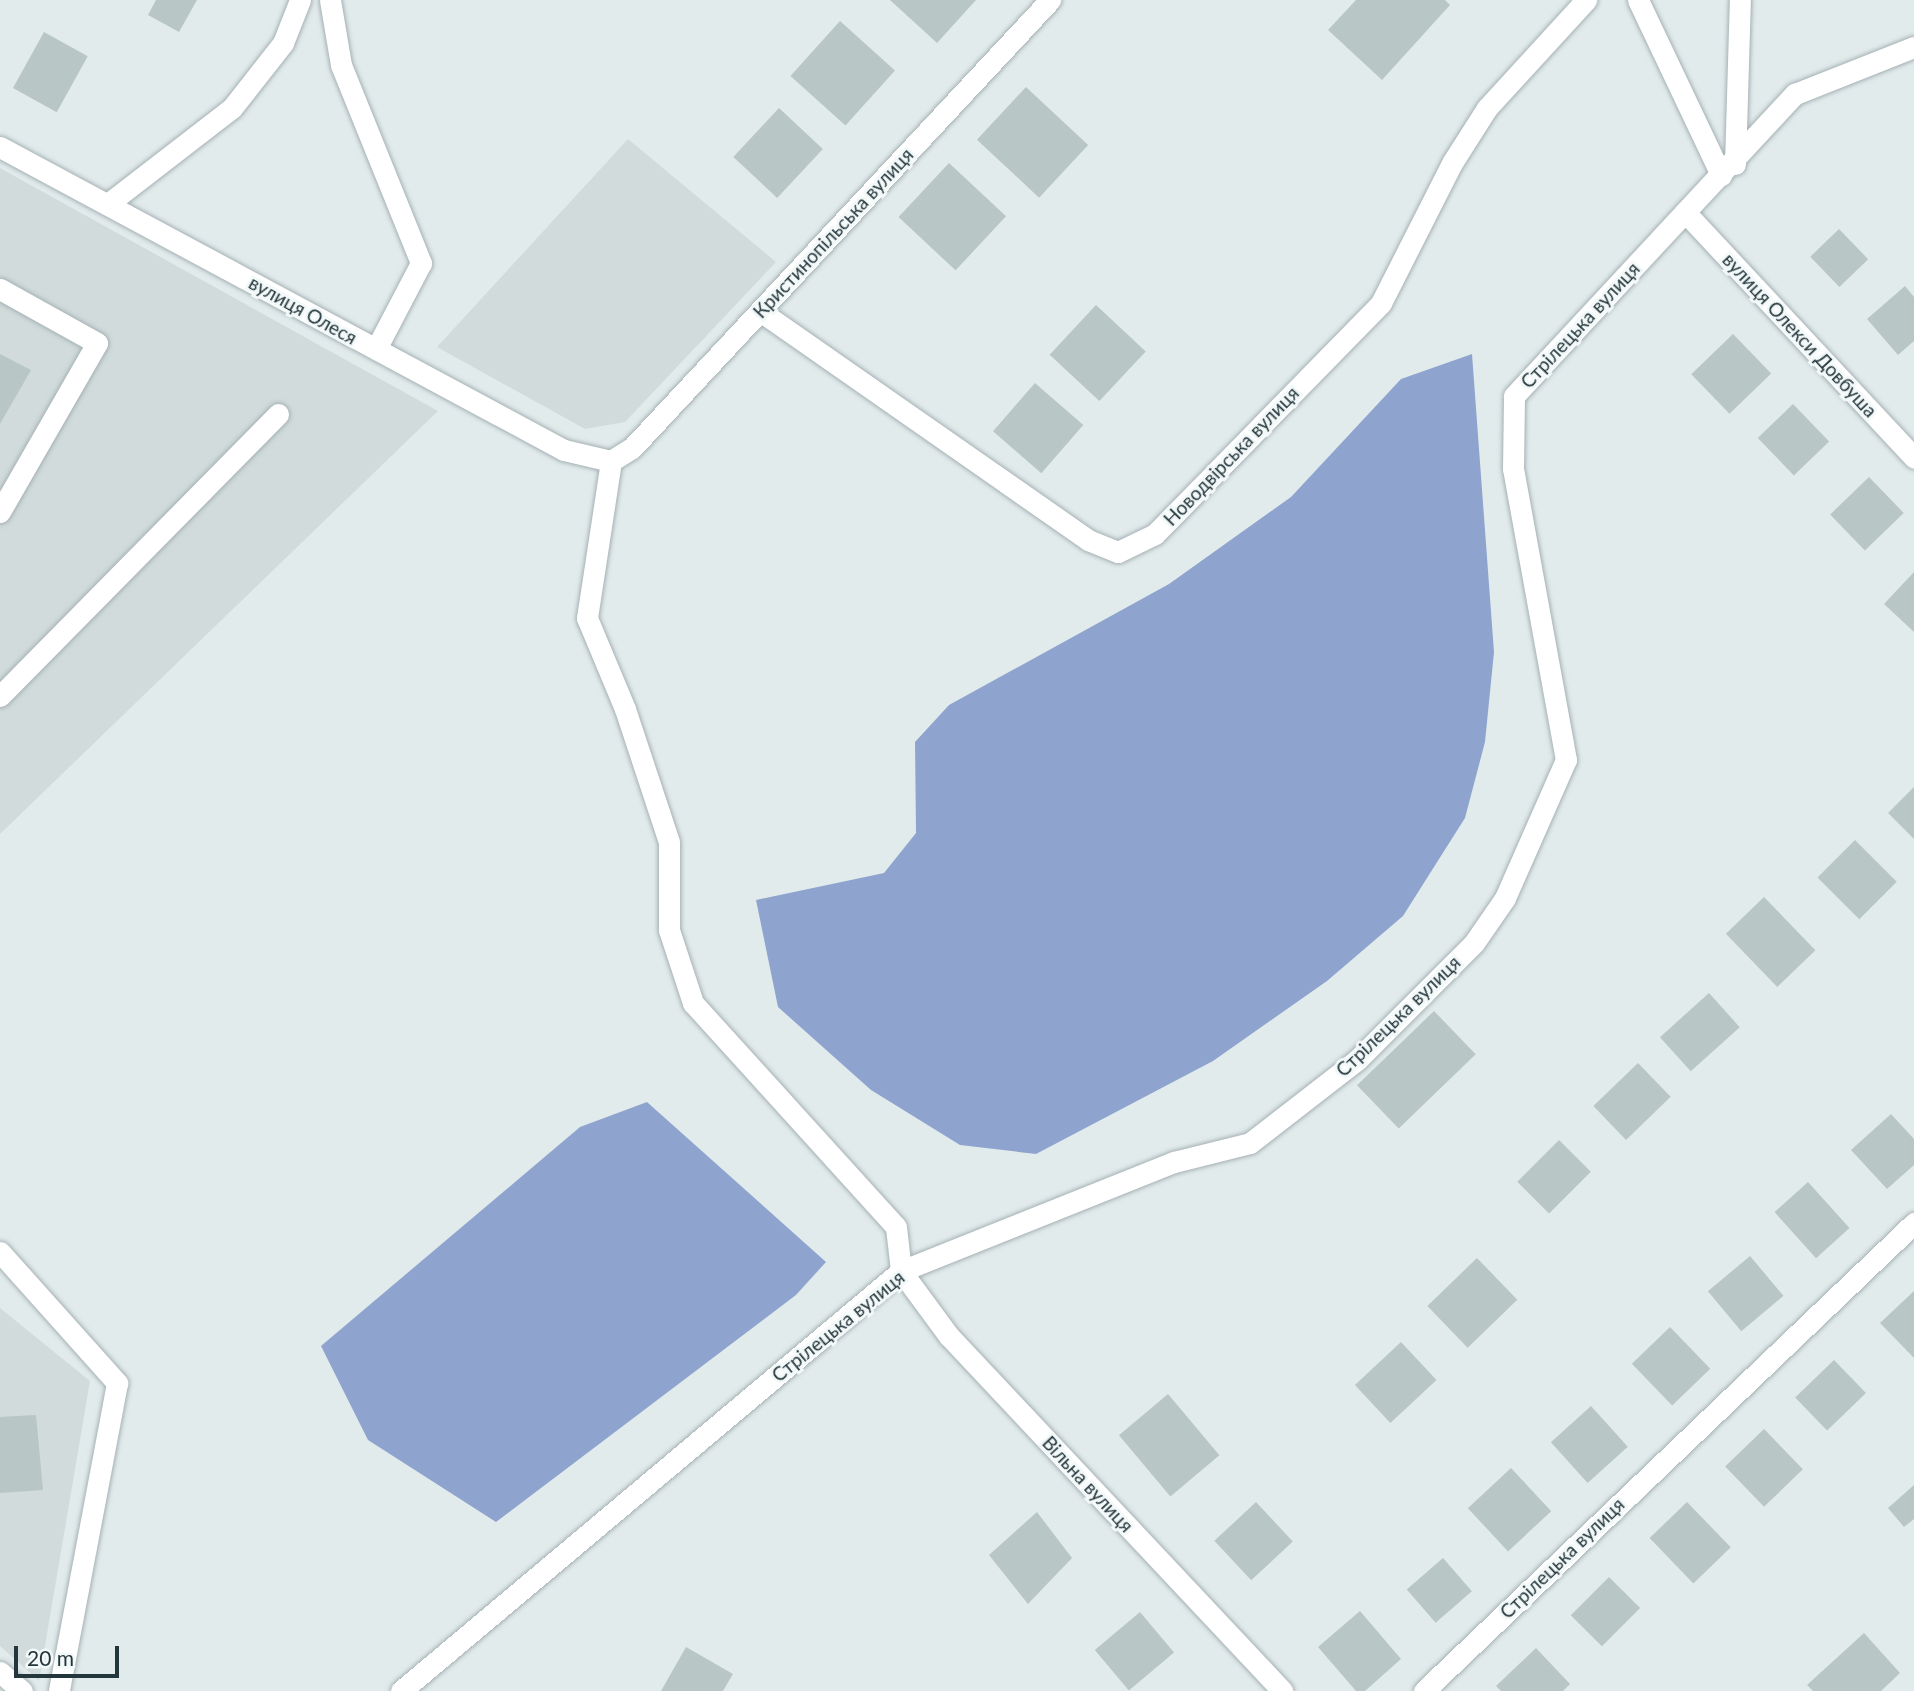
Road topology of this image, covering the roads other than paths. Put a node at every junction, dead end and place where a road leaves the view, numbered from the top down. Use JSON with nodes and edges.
{"nodes":[{"id":1,"x":300,"y":0,"type":"edge"},
{"id":2,"x":330,"y":0,"type":"edge"},
{"id":3,"x":1050,"y":0,"type":"edge"},
{"id":4,"x":1586,"y":0,"type":"edge"},
{"id":5,"x":1638,"y":0,"type":"edge"},
{"id":6,"x":1740,"y":0,"type":"edge"},
{"id":7,"x":1914,"y":47,"type":"edge"},
{"id":8,"x":0,"y":147,"type":"edge"},
{"id":9,"x":1728,"y":170,"type":"junction"},
{"id":10,"x":109,"y":203,"type":"junction"},
{"id":11,"x":1685,"y":212,"type":"junction"},
{"id":12,"x":0,"y":289,"type":"edge"},
{"id":13,"x":760,"y":311,"type":"junction"},
{"id":14,"x":376,"y":349,"type":"junction"},
{"id":15,"x":278,"y":414,"type":"dead end"},
{"id":16,"x":1914,"y":458,"type":"edge"},
{"id":17,"x":611,"y":461,"type":"junction"},
{"id":18,"x":0,"y":512,"type":"edge"},
{"id":19,"x":0,"y":696,"type":"edge"},
{"id":20,"x":1914,"y":1223,"type":"edge"},
{"id":21,"x":0,"y":1252,"type":"edge"},
{"id":22,"x":901,"y":1270,"type":"junction"},
{"id":23,"x":0,"y":1672,"type":"edge"},
{"id":24,"x":22,"y":1691,"type":"edge"},
{"id":25,"x":59,"y":1691,"type":"edge"},
{"id":26,"x":401,"y":1691,"type":"edge"},
{"id":27,"x":1282,"y":1691,"type":"edge"},
{"id":28,"x":1424,"y":1691,"type":"edge"}],
"edges":[{"from":1,"to":10,"type":"street"},
{"from":2,"to":14,"type":"street"},
{"from":3,"to":13,"type":"street","name":"Кристинопільська вулиця"},
{"from":4,"to":13,"type":"street","name":"Новодвірська вулиця"},
{"from":5,"to":9,"type":"street"},
{"from":6,"to":9,"type":"street"},
{"from":7,"to":9,"type":"street","name":"Стрілецька вулиця"},
{"from":8,"to":10,"type":"street","name":"вулиця Олеся"},
{"from":9,"to":11,"type":"street","name":"Стрілецька вулиця"},
{"from":10,"to":14,"type":"street","name":"вулиця Олеся"},
{"from":11,"to":16,"type":"street","name":"вулиця Олекси Довбуша"},
{"from":11,"to":22,"type":"street","name":"Стрілецька вулиця"},
{"from":12,"to":18,"type":"street"},
{"from":13,"to":17,"type":"street","name":"Кристинопільська вулиця"},
{"from":14,"to":17,"type":"street","name":"вулиця Олеся"},
{"from":15,"to":19,"type":"street"},
{"from":17,"to":22,"type":"street"},
{"from":20,"to":28,"type":"street","name":"Стрілецька вулиця"},
{"from":21,"to":25,"type":"street"},
{"from":22,"to":26,"type":"street","name":"Стрілецька вулиця"},
{"from":22,"to":27,"type":"street","name":"Вільна вулиця"},
{"from":23,"to":24,"type":"street"}]}
